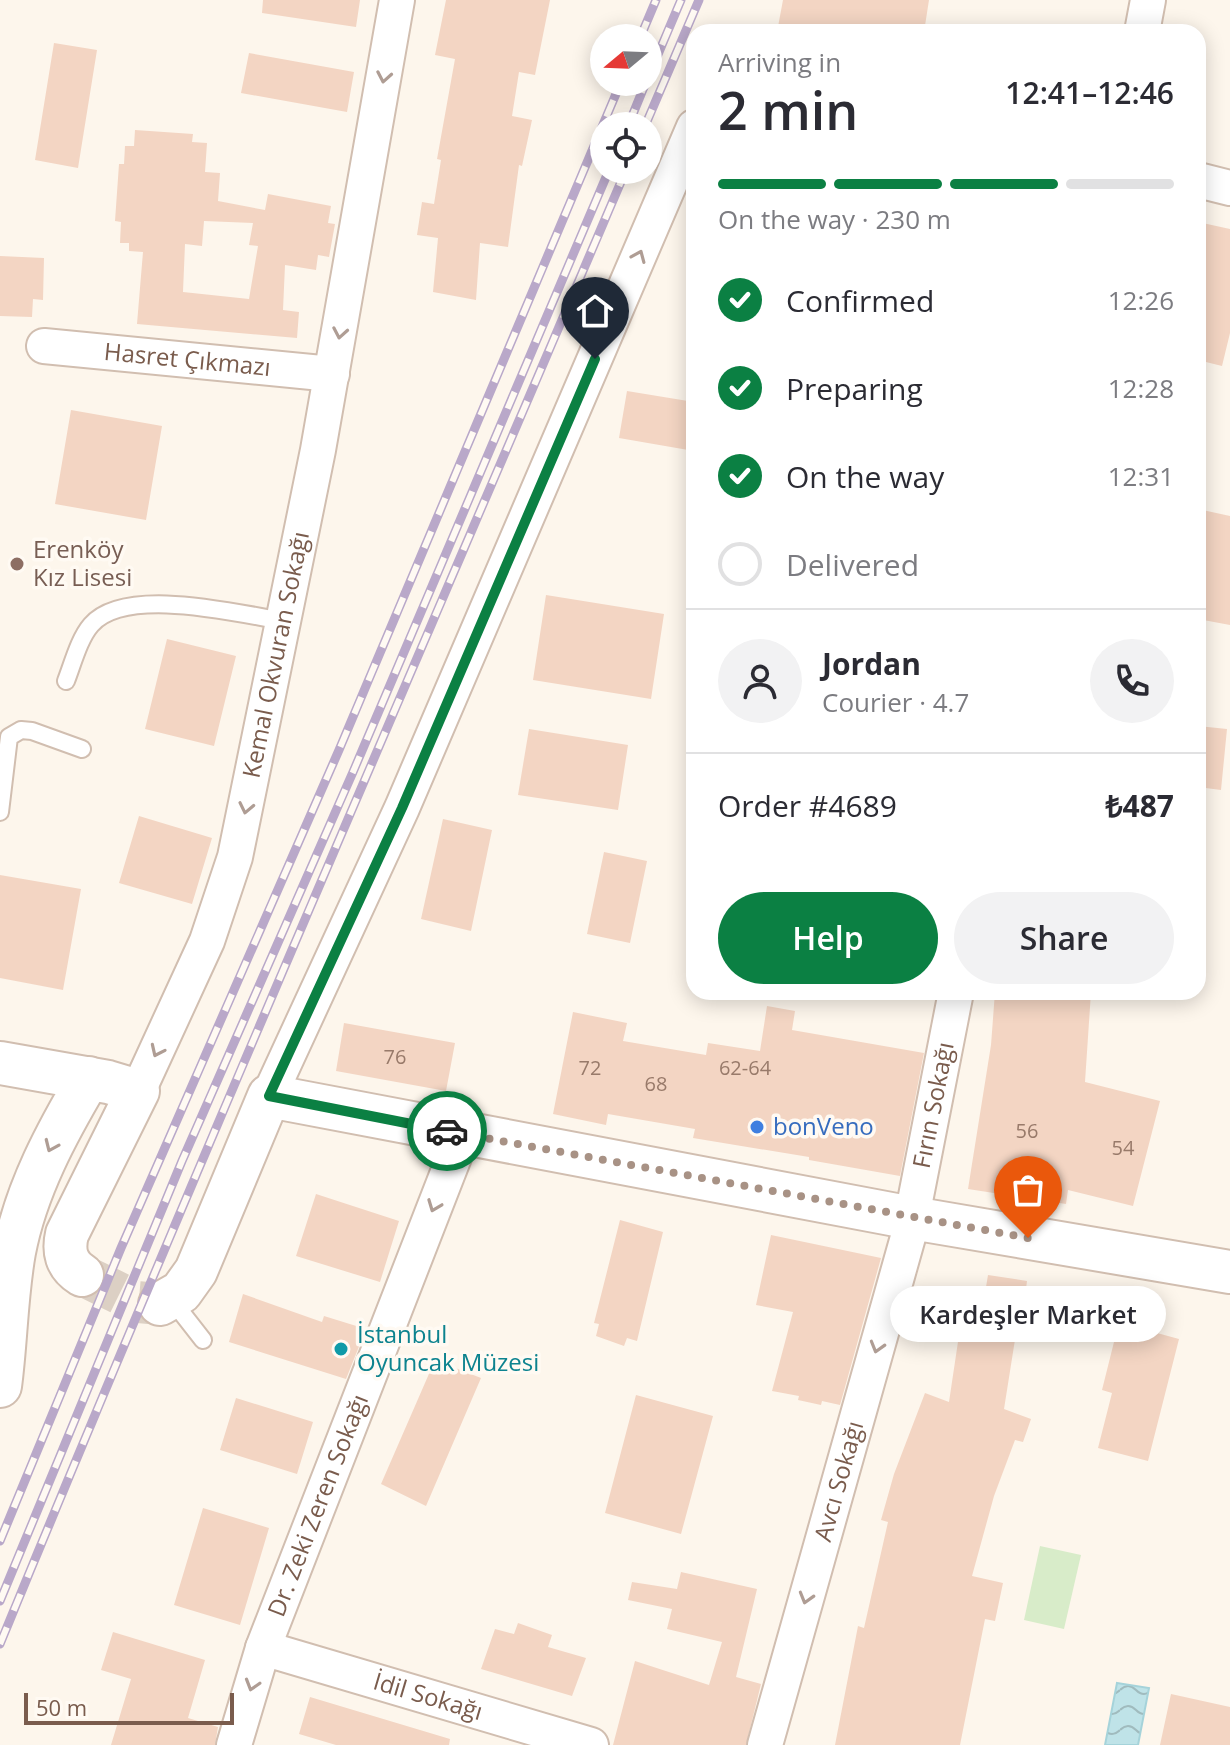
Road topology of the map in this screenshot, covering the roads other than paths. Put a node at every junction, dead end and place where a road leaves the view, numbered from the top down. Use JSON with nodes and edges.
{"nodes":[{"id":1,"x":397,"y":0,"type":"edge"},
{"id":2,"x":1148,"y":0,"type":"edge"},
{"id":3,"x":1144,"y":24,"type":"edge"},
{"id":4,"x":686,"y":146,"type":"edge"},
{"id":5,"x":1206,"y":182,"type":"edge"},
{"id":6,"x":1230,"y":188,"type":"edge"},
{"id":7,"x":44,"y":346,"type":"dead end"},
{"id":8,"x":332,"y":374,"type":"junction"},
{"id":9,"x":284,"y":621,"type":"junction"},
{"id":10,"x":66,"y":681,"type":"dead end"},
{"id":11,"x":82,"y":749,"type":"dead end"},
{"id":12,"x":0,"y":812,"type":"edge"},
{"id":13,"x":954,"y":1000,"type":"edge"},
{"id":14,"x":0,"y":1063,"type":"edge"},
{"id":15,"x":89,"y":1078,"type":"junction"},
{"id":16,"x":138,"y":1091,"type":"junction"},
{"id":17,"x":269,"y":1096,"type":"junction"},
{"id":18,"x":463,"y":1134,"type":"junction"},
{"id":19,"x":912,"y":1218,"type":"junction"},
{"id":20,"x":1230,"y":1272,"type":"edge"},
{"id":21,"x":82,"y":1275,"type":"tunnel mouth"},
{"id":22,"x":166,"y":1302,"type":"joint"},
{"id":23,"x":203,"y":1340,"type":"dead end"},
{"id":24,"x":0,"y":1386,"type":"edge"},
{"id":25,"x":263,"y":1648,"type":"junction"},
{"id":26,"x":234,"y":1745,"type":"edge"},
{"id":27,"x":591,"y":1745,"type":"edge"},
{"id":28,"x":765,"y":1745,"type":"edge"}],
"edges":[{"from":1,"to":8,"type":"street","name":"Kemal Okvuran Sokağı","one_way":true},
{"from":2,"to":3,"type":"street"},
{"from":17,"to":4,"type":"street","one_way":true},
{"from":5,"to":6,"type":"street"},
{"from":7,"to":8,"type":"street","name":"Hasret Çıkmazı"},
{"from":8,"to":9,"type":"street","name":"Kemal Okvuran Sokağı"},
{"from":9,"to":10,"type":"lane"},
{"from":9,"to":16,"type":"street","name":"Kemal Okvuran Sokağı","one_way":true},
{"from":11,"to":12,"type":"lane"},
{"from":13,"to":19,"type":"street","name":"Fırın Sokağı"},
{"from":14,"to":15,"type":"street"},
{"from":15,"to":16,"type":"street"},
{"from":15,"to":24,"type":"street","one_way":true},
{"from":16,"to":21,"type":"street","name":"Kemal Okvuran Sokağı"},
{"from":17,"to":18,"type":"street"},
{"from":17,"to":22,"type":"street"},
{"from":18,"to":19,"type":"street"},
{"from":18,"to":25,"type":"street","name":"Dr. Zeki Zeren Sokağı","one_way":true},
{"from":19,"to":20,"type":"street"},
{"from":19,"to":28,"type":"street","name":"Avcı Sokağı","one_way":true},
{"from":22,"to":23,"type":"lane"},
{"from":25,"to":26,"type":"street","name":"Dr. Zeki Zeren Sokağı","one_way":true},
{"from":25,"to":27,"type":"street","name":"İdil Sokağı"}]}
